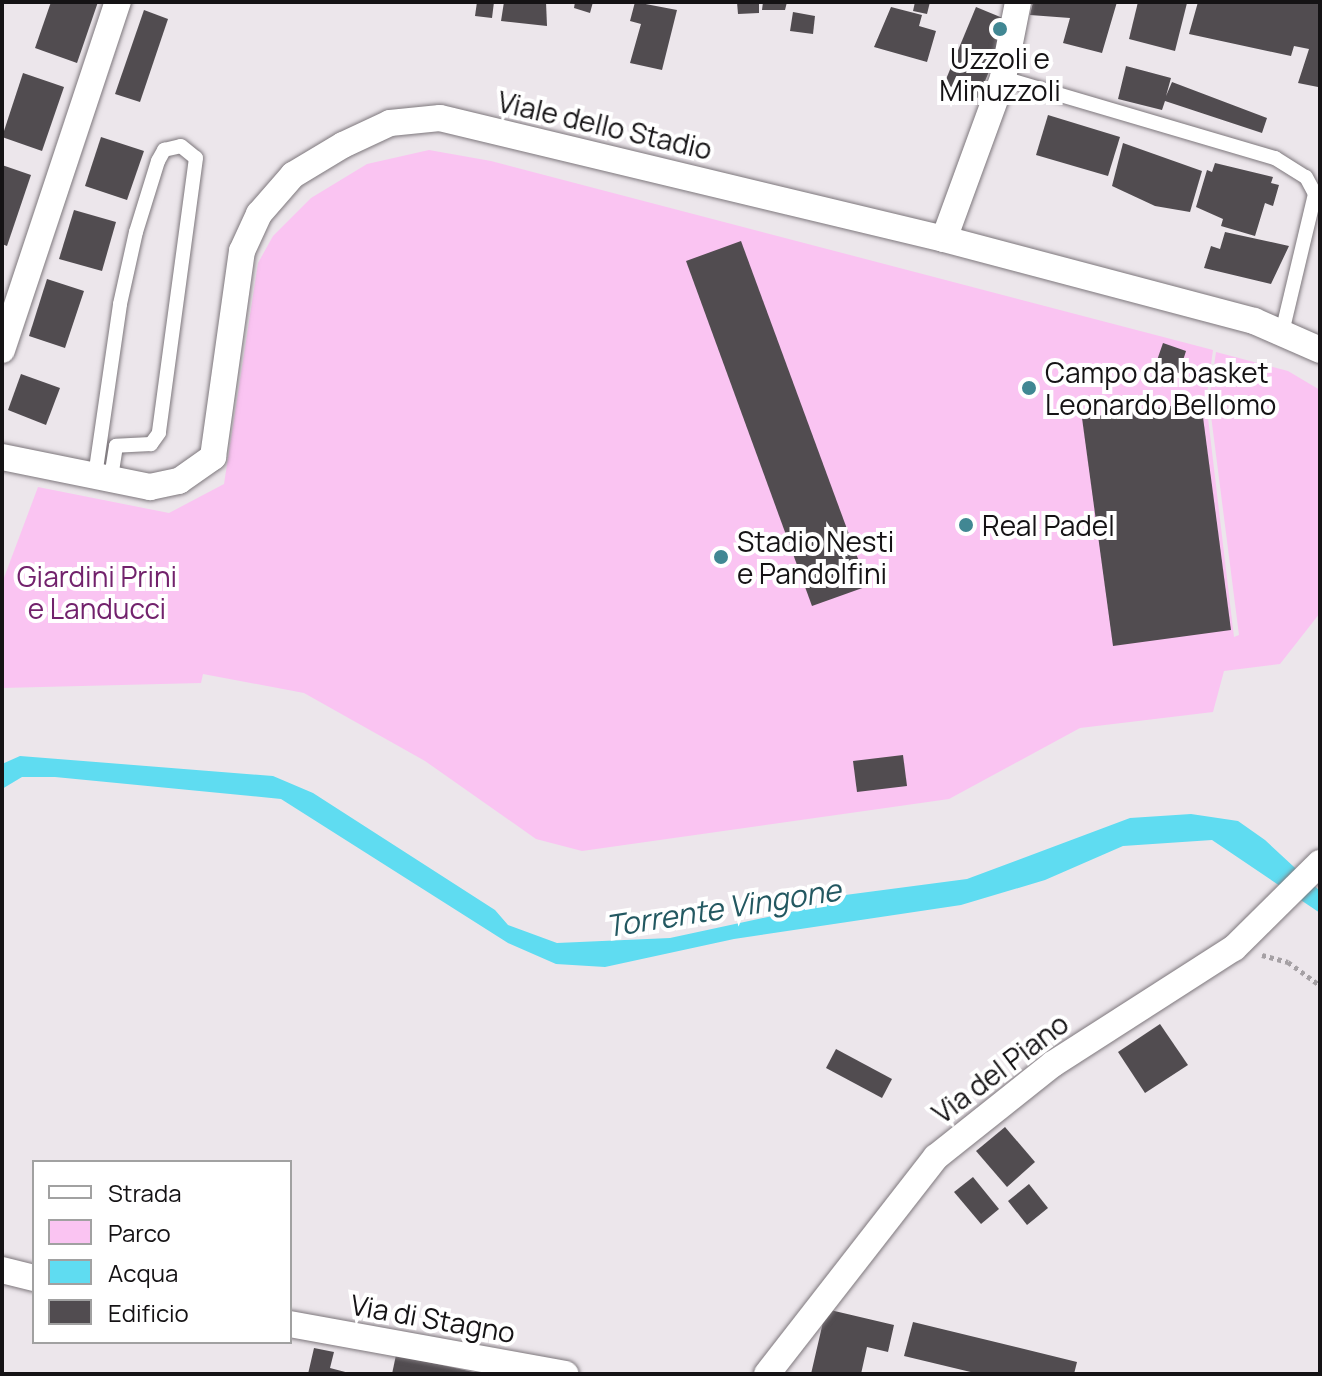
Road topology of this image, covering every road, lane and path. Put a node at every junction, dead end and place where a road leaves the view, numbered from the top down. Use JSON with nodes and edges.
{"nodes":[{"id":1,"x":118,"y":2,"type":"edge"},
{"id":2,"x":1018,"y":2,"type":"edge"},
{"id":3,"x":1003,"y":78,"type":"junction"},
{"id":4,"x":944,"y":239,"type":"junction"},
{"id":5,"x":1282,"y":333,"type":"junction"},
{"id":6,"x":2,"y":350,"type":"edge"},
{"id":7,"x":1320,"y":350,"type":"edge"},
{"id":8,"x":2,"y":457,"type":"edge"},
{"id":9,"x":103,"y":477,"type":"junction"},
{"id":10,"x":1320,"y":863,"type":"edge"},
{"id":11,"x":1243,"y":939,"type":"junction"},
{"id":12,"x":1320,"y":985,"type":"edge"},
{"id":13,"x":2,"y":1270,"type":"edge"},
{"id":14,"x":32,"y":1278,"type":"edge"},
{"id":15,"x":292,"y":1324,"type":"edge"},
{"id":16,"x":565,"y":1374,"type":"edge"},
{"id":17,"x":767,"y":1374,"type":"edge"}],
"edges":[{"from":1,"to":6,"type":"street"},
{"from":2,"to":3,"type":"street"},
{"from":3,"to":4,"type":"street"},
{"from":3,"to":5,"type":"lane"},
{"from":4,"to":5,"type":"street","name":"Viale dello Stadio"},
{"from":4,"to":9,"type":"street","name":"Viale dello Stadio"},
{"from":5,"to":7,"type":"street","name":"Viale dello Stadio"},
{"from":8,"to":9,"type":"street","name":"Viale dello Stadio"},
{"from":9,"to":9,"type":"lane"},
{"from":10,"to":11,"type":"street","name":"Via del Piano"},
{"from":11,"to":12,"type":"path"},
{"from":11,"to":17,"type":"street","name":"Via del Piano"},
{"from":13,"to":14,"type":"street"},
{"from":15,"to":16,"type":"street","name":"Via di Stagno"}]}
